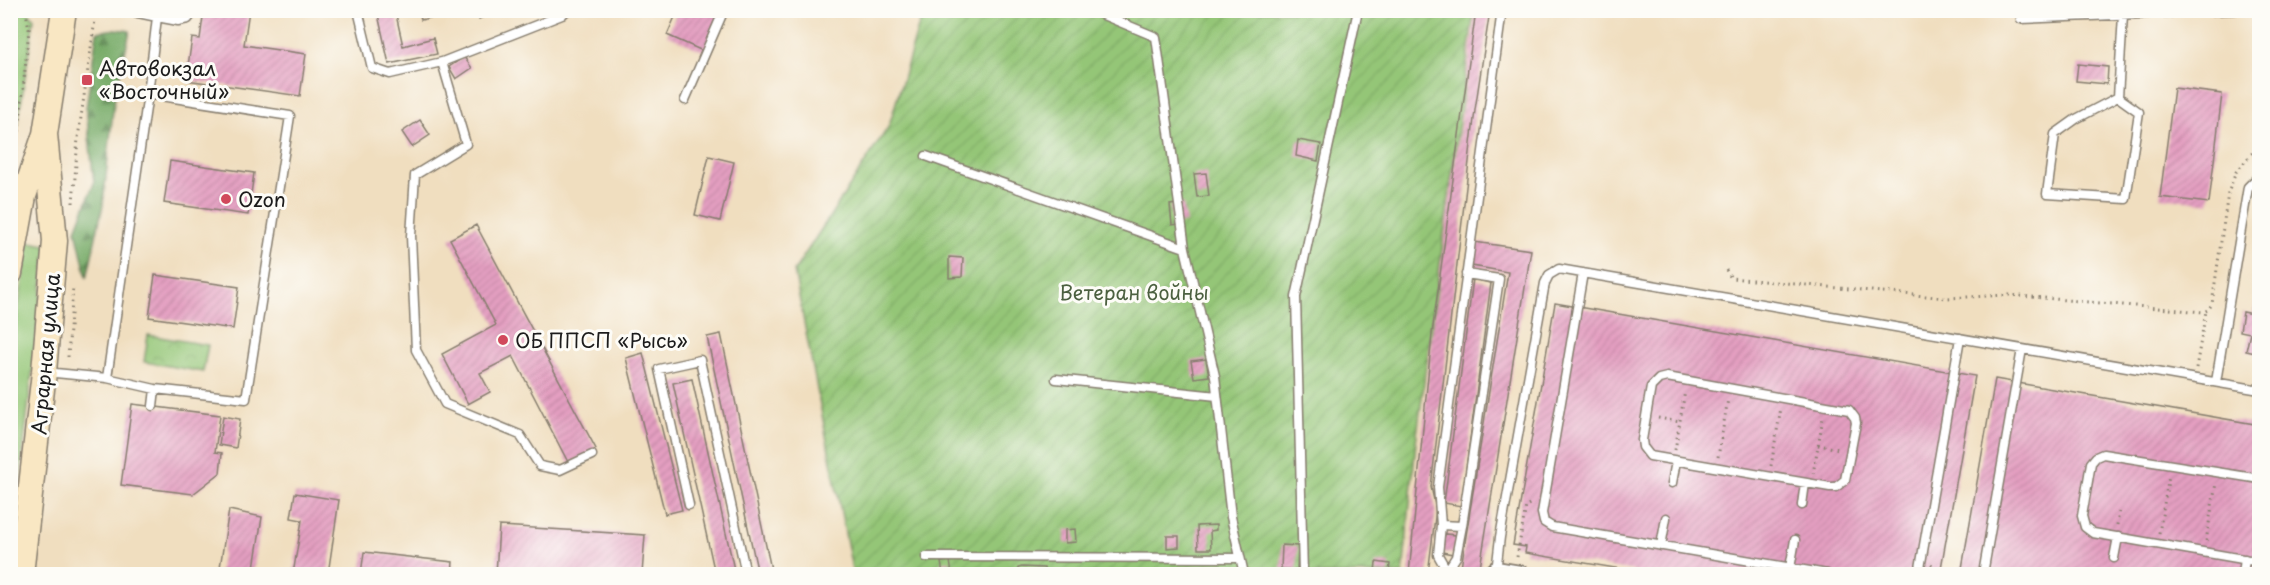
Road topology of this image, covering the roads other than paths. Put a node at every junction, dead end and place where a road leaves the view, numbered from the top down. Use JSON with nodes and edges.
{"nodes":[{"id":1,"x":124,"y":10,"type":"edge"},
{"id":2,"x":195,"y":10,"type":"edge"},
{"id":3,"x":358,"y":10,"type":"edge"},
{"id":4,"x":567,"y":10,"type":"edge"},
{"id":5,"x":724,"y":10,"type":"edge"},
{"id":6,"x":1091,"y":10,"type":"edge"},
{"id":7,"x":1358,"y":10,"type":"edge"},
{"id":8,"x":1502,"y":10,"type":"edge"},
{"id":9,"x":2022,"y":10,"type":"edge"},
{"id":10,"x":2235,"y":10,"type":"edge"},
{"id":11,"x":2123,"y":15,"type":"junction"},
{"id":12,"x":59,"y":17,"type":"edge"},
{"id":13,"x":157,"y":17,"type":"junction"},
{"id":14,"x":442,"y":62,"type":"junction"},
{"id":15,"x":148,"y":94,"type":"junction"},
{"id":16,"x":2118,"y":97,"type":"junction"},
{"id":17,"x":685,"y":100,"type":"dead end"},
{"id":18,"x":45,"y":134,"type":"junction"},
{"id":19,"x":926,"y":156,"type":"dead end"},
{"id":20,"x":2259,"y":175,"type":"edge"},
{"id":21,"x":16,"y":238,"type":"junction"},
{"id":22,"x":55,"y":242,"type":"junction"},
{"id":23,"x":1185,"y":248,"type":"junction"},
{"id":24,"x":10,"y":273,"type":"edge"},
{"id":25,"x":1583,"y":273,"type":"junction"},
{"id":26,"x":1466,"y":274,"type":"junction"},
{"id":27,"x":1960,"y":338,"type":"junction"},
{"id":28,"x":2022,"y":349,"type":"junction"},
{"id":29,"x":44,"y":372,"type":"junction"},
{"id":30,"x":107,"y":378,"type":"junction"},
{"id":31,"x":1056,"y":379,"type":"dead end"},
{"id":32,"x":2216,"y":382,"type":"junction"},
{"id":33,"x":155,"y":389,"type":"junction"},
{"id":34,"x":2259,"y":390,"type":"edge"},
{"id":35,"x":1217,"y":396,"type":"junction"},
{"id":36,"x":153,"y":406,"type":"dead end"},
{"id":37,"x":592,"y":455,"type":"dead end"},
{"id":38,"x":1674,"y":461,"type":"junction"},
{"id":39,"x":2259,"y":480,"type":"edge"},
{"id":40,"x":1672,"y":483,"type":"dead end"},
{"id":41,"x":1808,"y":484,"type":"junction"},
{"id":42,"x":689,"y":505,"type":"dead end"},
{"id":43,"x":1802,"y":505,"type":"dead end"},
{"id":44,"x":1666,"y":518,"type":"dead end"},
{"id":45,"x":1441,"y":525,"type":"junction"},
{"id":46,"x":1462,"y":526,"type":"junction"},
{"id":47,"x":2118,"y":537,"type":"junction"},
{"id":48,"x":1795,"y":540,"type":"dead end"},
{"id":49,"x":1661,"y":546,"type":"junction"},
{"id":50,"x":926,"y":557,"type":"dead end"},
{"id":51,"x":1240,"y":558,"type":"junction"},
{"id":52,"x":2114,"y":558,"type":"dead end"},
{"id":53,"x":2252,"y":560,"type":"edge"},
{"id":54,"x":1790,"y":568,"type":"junction"},
{"id":55,"x":1496,"y":572,"type":"edge"},
{"id":56,"x":1447,"y":573,"type":"edge"},
{"id":57,"x":21,"y":574,"type":"edge"},
{"id":58,"x":746,"y":574,"type":"edge"},
{"id":59,"x":1244,"y":574,"type":"edge"},
{"id":60,"x":1304,"y":574,"type":"edge"},
{"id":61,"x":1520,"y":574,"type":"edge"},
{"id":62,"x":1827,"y":574,"type":"edge"},
{"id":63,"x":1919,"y":574,"type":"edge"},
{"id":64,"x":1983,"y":574,"type":"edge"},
{"id":65,"x":2242,"y":574,"type":"edge"}],
"edges":[{"from":1,"to":13,"type":"lane"},
{"from":2,"to":13,"type":"lane"},
{"from":3,"to":14,"type":"lane"},
{"from":4,"to":14,"type":"lane"},
{"from":5,"to":17,"type":"lane"},
{"from":6,"to":23,"type":"lane"},
{"from":7,"to":60,"type":"lane"},
{"from":8,"to":26,"type":"lane"},
{"from":9,"to":11,"type":"lane"},
{"from":10,"to":11,"type":"lane"},
{"from":11,"to":16,"type":"lane"},
{"from":12,"to":18,"type":"street","name":"Аграрная улица"},
{"from":13,"to":15,"type":"lane"},
{"from":14,"to":37,"type":"lane"},
{"from":15,"to":30,"type":"lane"},
{"from":15,"to":33,"type":"lane"},
{"from":16,"to":16,"type":"lane"},
{"from":18,"to":21,"type":"street","name":"Аграрная улица"},
{"from":18,"to":22,"type":"street","name":"Аграрная улица"},
{"from":19,"to":23,"type":"lane"},
{"from":20,"to":32,"type":"lane"},
{"from":21,"to":22,"type":"street"},
{"from":21,"to":24,"type":"street","name":"Аграрная улица"},
{"from":22,"to":29,"type":"street","name":"Аграрная улица"},
{"from":23,"to":35,"type":"lane"},
{"from":25,"to":27,"type":"lane"},
{"from":25,"to":49,"type":"lane"},
{"from":25,"to":55,"type":"lane"},
{"from":26,"to":45,"type":"lane"},
{"from":26,"to":46,"type":"lane"},
{"from":27,"to":28,"type":"lane"},
{"from":27,"to":63,"type":"lane"},
{"from":28,"to":32,"type":"lane"},
{"from":28,"to":64,"type":"lane"},
{"from":29,"to":30,"type":"lane"},
{"from":29,"to":57,"type":"street","name":"Аграрная улица"},
{"from":30,"to":33,"type":"lane"},
{"from":31,"to":35,"type":"lane"},
{"from":32,"to":34,"type":"lane"},
{"from":33,"to":36,"type":"lane"},
{"from":35,"to":51,"type":"lane"},
{"from":38,"to":40,"type":"lane"},
{"from":38,"to":41,"type":"lane"},
{"from":38,"to":41,"type":"lane"},
{"from":39,"to":47,"type":"lane"},
{"from":41,"to":43,"type":"lane"},
{"from":42,"to":58,"type":"lane"},
{"from":44,"to":49,"type":"lane"},
{"from":45,"to":46,"type":"lane"},
{"from":45,"to":56,"type":"lane"},
{"from":46,"to":56,"type":"lane"},
{"from":47,"to":52,"type":"lane"},
{"from":47,"to":53,"type":"lane"},
{"from":48,"to":54,"type":"lane"},
{"from":49,"to":54,"type":"lane"},
{"from":50,"to":51,"type":"lane"},
{"from":51,"to":59,"type":"lane"},
{"from":53,"to":65,"type":"lane"},
{"from":54,"to":62,"type":"lane"},
{"from":55,"to":61,"type":"street"}]}
